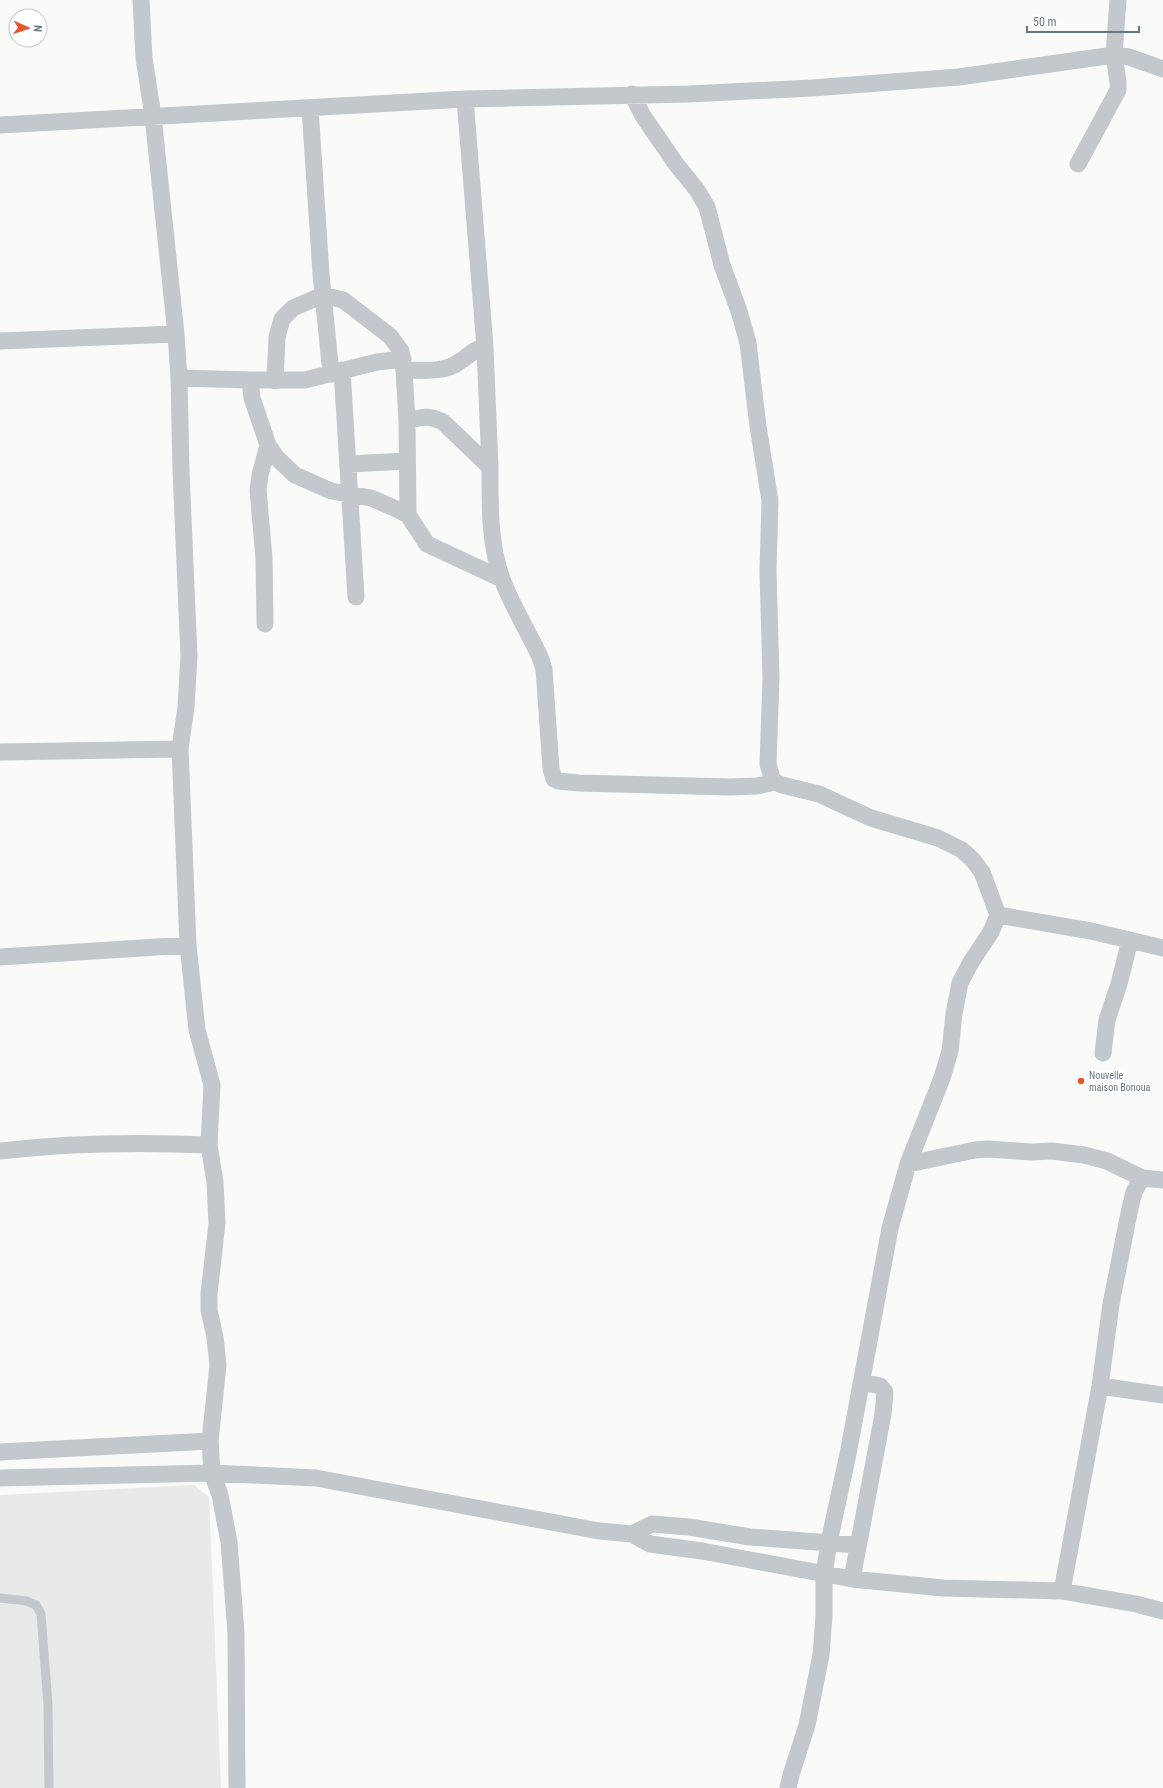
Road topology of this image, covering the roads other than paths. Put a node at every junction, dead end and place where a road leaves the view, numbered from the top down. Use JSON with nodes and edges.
{"nodes":[{"id":1,"x":141,"y":0,"type":"edge"},
{"id":2,"x":1120,"y":3,"type":"edge"},
{"id":3,"x":1114,"y":55,"type":"junction"},
{"id":4,"x":1163,"y":69,"type":"edge"},
{"id":5,"x":632,"y":94,"type":"junction"},
{"id":6,"x":465,"y":99,"type":"junction"},
{"id":7,"x":310,"y":108,"type":"junction"},
{"id":8,"x":153,"y":116,"type":"junction"},
{"id":9,"x":0,"y":125,"type":"edge"},
{"id":10,"x":1078,"y":164,"type":"dead end"},
{"id":11,"x":323,"y":294,"type":"junction"},
{"id":12,"x":176,"y":334,"type":"junction"},
{"id":13,"x":0,"y":341,"type":"edge"},
{"id":14,"x":485,"y":347,"type":"junction"},
{"id":15,"x":404,"y":364,"type":"junction"},
{"id":16,"x":336,"y":372,"type":"junction"},
{"id":17,"x":179,"y":378,"type":"junction"},
{"id":18,"x":250,"y":380,"type":"junction"},
{"id":19,"x":275,"y":380,"type":"junction"},
{"id":20,"x":407,"y":421,"type":"junction"},
{"id":21,"x":268,"y":445,"type":"junction"},
{"id":22,"x":408,"y":461,"type":"junction"},
{"id":23,"x":349,"y":464,"type":"junction"},
{"id":24,"x":490,"y":467,"type":"junction"},
{"id":25,"x":349,"y":494,"type":"junction"},
{"id":26,"x":408,"y":515,"type":"junction"},
{"id":27,"x":502,"y":579,"type":"junction"},
{"id":28,"x":356,"y":597,"type":"dead end"},
{"id":29,"x":265,"y":624,"type":"dead end"},
{"id":30,"x":180,"y":749,"type":"junction"},
{"id":31,"x":0,"y":752,"type":"edge"},
{"id":32,"x":775,"y":782,"type":"junction"},
{"id":33,"x":998,"y":915,"type":"junction"},
{"id":34,"x":1130,"y":940,"type":"junction"},
{"id":35,"x":188,"y":945,"type":"junction"},
{"id":36,"x":1163,"y":948,"type":"edge"},
{"id":37,"x":0,"y":957,"type":"edge"},
{"id":38,"x":1103,"y":1053,"type":"dead end"},
{"id":39,"x":209,"y":1145,"type":"junction"},
{"id":40,"x":0,"y":1151,"type":"edge"},
{"id":41,"x":908,"y":1164,"type":"junction"},
{"id":42,"x":1142,"y":1178,"type":"junction"},
{"id":43,"x":1163,"y":1180,"type":"edge"},
{"id":44,"x":862,"y":1382,"type":"junction"},
{"id":45,"x":1100,"y":1386,"type":"junction"},
{"id":46,"x":1163,"y":1395,"type":"edge"},
{"id":47,"x":210,"y":1441,"type":"junction"},
{"id":48,"x":0,"y":1452,"type":"edge"},
{"id":49,"x":848,"y":1454,"type":"junction"},
{"id":50,"x":875,"y":1457,"type":"junction"},
{"id":51,"x":212,"y":1473,"type":"junction"},
{"id":52,"x":0,"y":1478,"type":"edge"},
{"id":53,"x":632,"y":1534,"type":"junction"},
{"id":54,"x":829,"y":1542,"type":"junction"},
{"id":55,"x":858,"y":1545,"type":"junction"},
{"id":56,"x":824,"y":1574,"type":"junction"},
{"id":57,"x":852,"y":1579,"type":"junction"},
{"id":58,"x":1062,"y":1591,"type":"junction"},
{"id":59,"x":0,"y":1598,"type":"edge"},
{"id":60,"x":1163,"y":1611,"type":"edge"},
{"id":61,"x":49,"y":1788,"type":"edge"},
{"id":62,"x":238,"y":1788,"type":"edge"},
{"id":63,"x":788,"y":1788,"type":"edge"}],
"edges":[{"from":1,"to":8,"type":"street"},
{"from":2,"to":3,"type":"street"},
{"from":3,"to":4,"type":"street"},
{"from":3,"to":5,"type":"street"},
{"from":3,"to":10,"type":"street"},
{"from":5,"to":6,"type":"street"},
{"from":5,"to":32,"type":"street"},
{"from":6,"to":7,"type":"street"},
{"from":6,"to":14,"type":"street"},
{"from":7,"to":8,"type":"street"},
{"from":7,"to":11,"type":"street"},
{"from":8,"to":9,"type":"street"},
{"from":8,"to":12,"type":"street"},
{"from":11,"to":15,"type":"street"},
{"from":11,"to":16,"type":"street"},
{"from":11,"to":19,"type":"street"},
{"from":12,"to":13,"type":"street"},
{"from":12,"to":17,"type":"street"},
{"from":14,"to":15,"type":"street"},
{"from":14,"to":24,"type":"street"},
{"from":15,"to":16,"type":"street"},
{"from":15,"to":20,"type":"street"},
{"from":16,"to":19,"type":"street"},
{"from":16,"to":23,"type":"street"},
{"from":17,"to":18,"type":"street"},
{"from":17,"to":30,"type":"street"},
{"from":18,"to":19,"type":"street"},
{"from":18,"to":21,"type":"street"},
{"from":20,"to":22,"type":"street"},
{"from":20,"to":24,"type":"street"},
{"from":21,"to":25,"type":"street"},
{"from":21,"to":29,"type":"street"},
{"from":22,"to":23,"type":"street"},
{"from":22,"to":26,"type":"street"},
{"from":23,"to":25,"type":"street"},
{"from":24,"to":27,"type":"street"},
{"from":25,"to":26,"type":"street"},
{"from":25,"to":28,"type":"street"},
{"from":26,"to":27,"type":"street"},
{"from":27,"to":32,"type":"street"},
{"from":30,"to":31,"type":"street"},
{"from":30,"to":35,"type":"street"},
{"from":32,"to":33,"type":"street"},
{"from":33,"to":34,"type":"street"},
{"from":33,"to":41,"type":"street"},
{"from":34,"to":36,"type":"street"},
{"from":34,"to":38,"type":"street"},
{"from":35,"to":37,"type":"street"},
{"from":35,"to":39,"type":"street"},
{"from":39,"to":40,"type":"street"},
{"from":39,"to":47,"type":"street"},
{"from":41,"to":42,"type":"street"},
{"from":41,"to":44,"type":"street"},
{"from":42,"to":43,"type":"street"},
{"from":42,"to":45,"type":"street"},
{"from":44,"to":49,"type":"street"},
{"from":44,"to":50,"type":"street"},
{"from":45,"to":46,"type":"street"},
{"from":45,"to":58,"type":"street"},
{"from":47,"to":48,"type":"street"},
{"from":47,"to":51,"type":"street"},
{"from":49,"to":50,"type":"street"},
{"from":49,"to":54,"type":"street"},
{"from":50,"to":55,"type":"street"},
{"from":51,"to":52,"type":"street"},
{"from":51,"to":53,"type":"street"},
{"from":51,"to":62,"type":"street"},
{"from":53,"to":54,"type":"street"},
{"from":53,"to":56,"type":"street"},
{"from":54,"to":55,"type":"street"},
{"from":54,"to":56,"type":"street"},
{"from":55,"to":57,"type":"street"},
{"from":56,"to":57,"type":"street"},
{"from":56,"to":63,"type":"street"},
{"from":57,"to":58,"type":"street"},
{"from":58,"to":60,"type":"street"},
{"from":59,"to":61,"type":"lane"}]}
